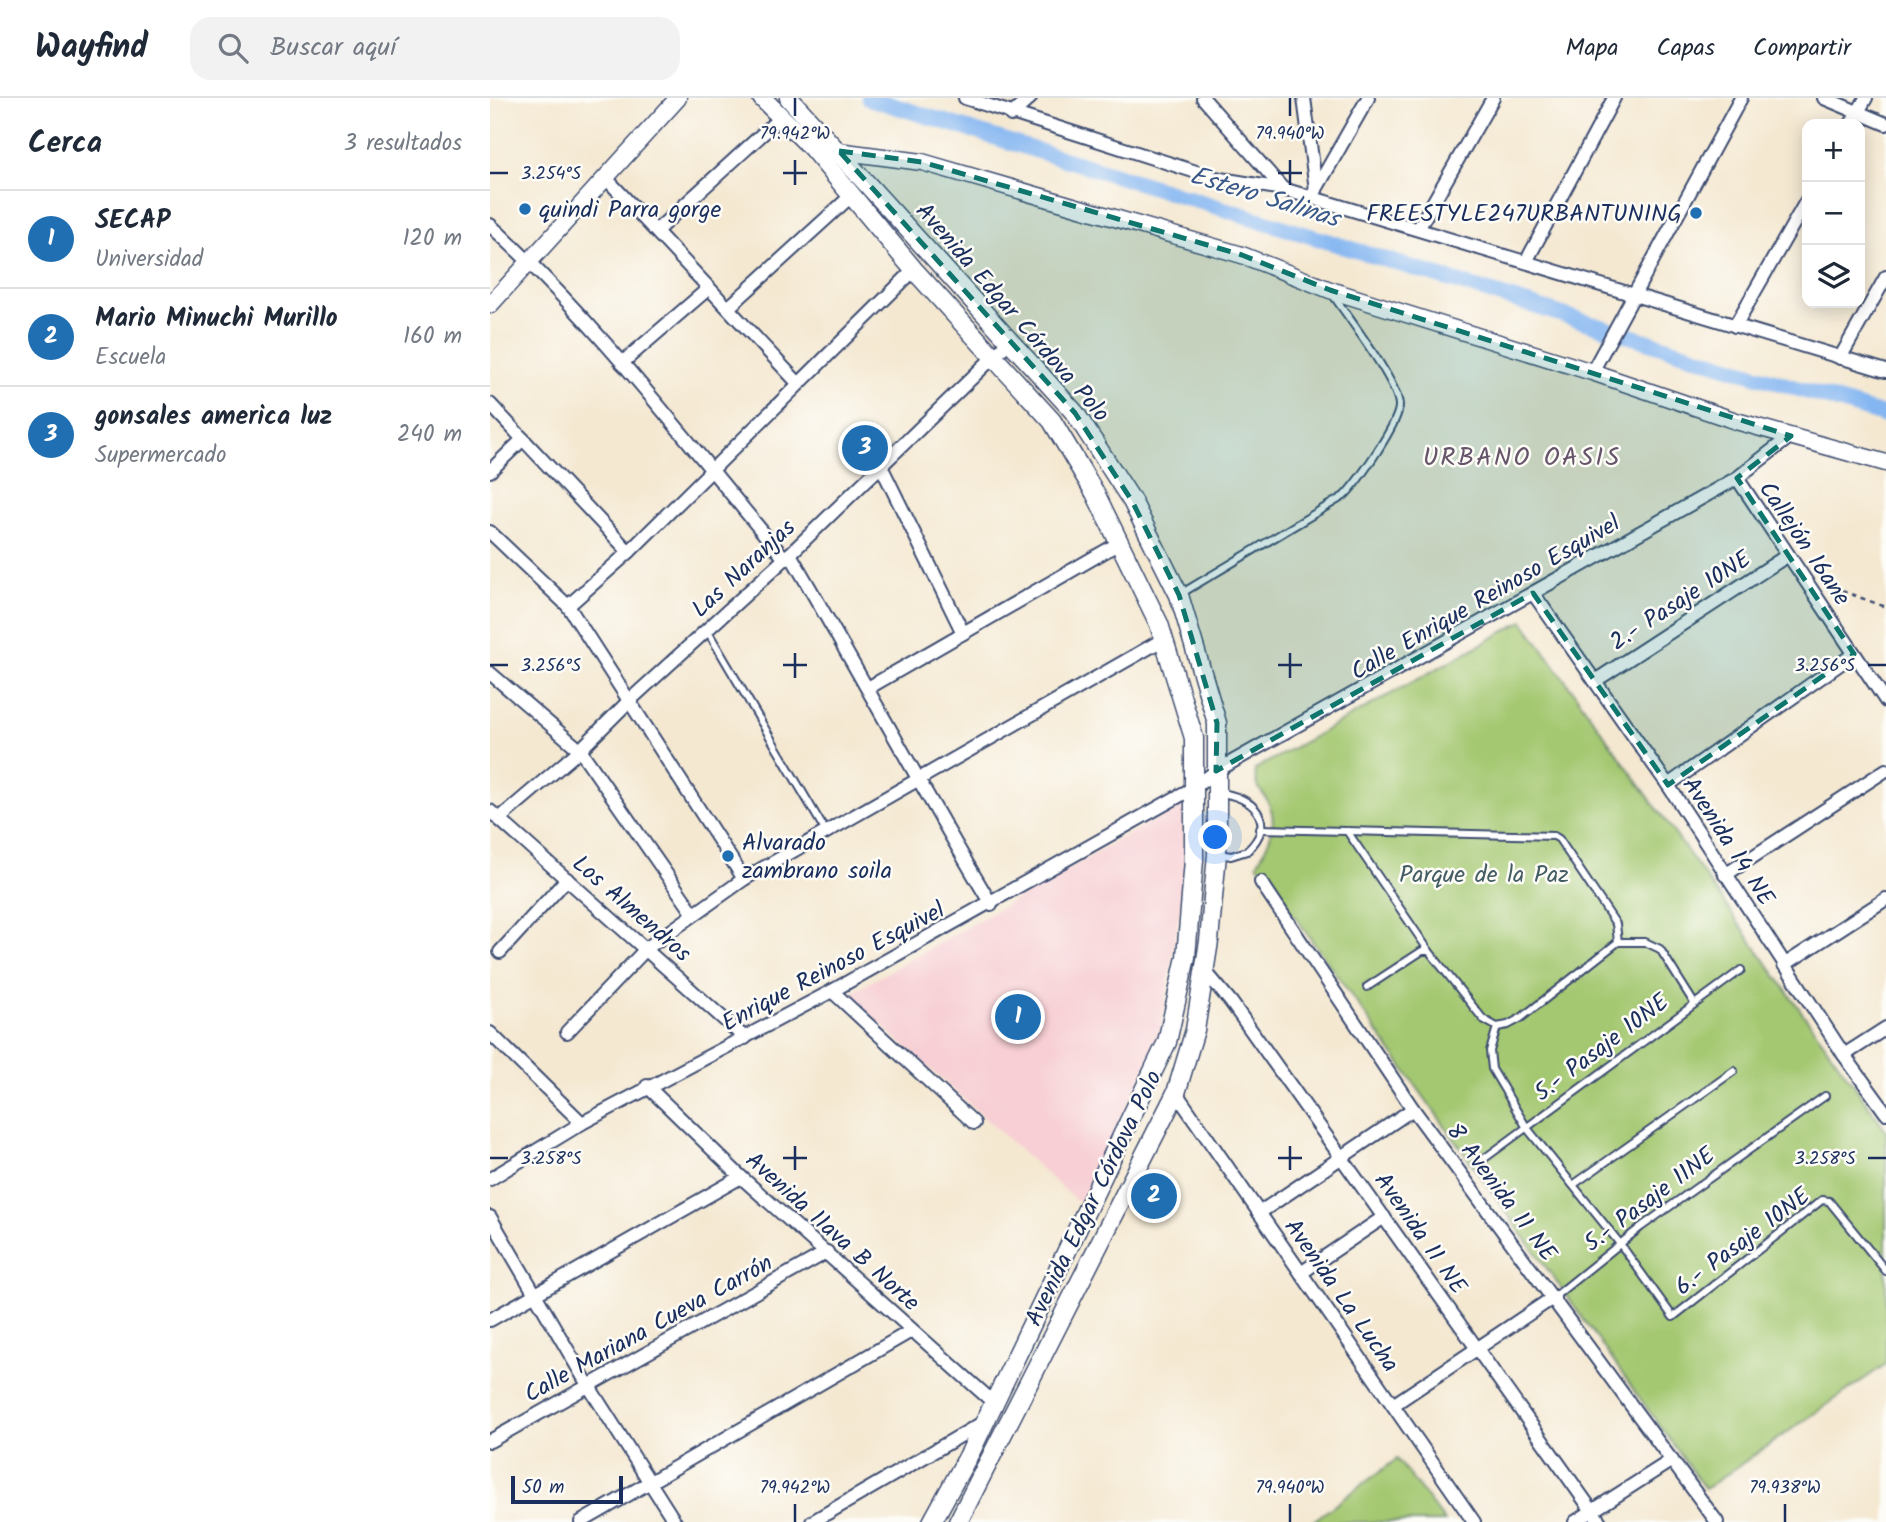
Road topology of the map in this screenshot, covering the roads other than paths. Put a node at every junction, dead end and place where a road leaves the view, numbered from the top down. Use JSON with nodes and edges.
{"nodes":[{"id":1,"x":678,"y":98,"type":"edge"},
{"id":2,"x":762,"y":98,"type":"edge"},
{"id":3,"x":789,"y":98,"type":"edge"},
{"id":4,"x":965,"y":98,"type":"edge"},
{"id":5,"x":1030,"y":98,"type":"edge"},
{"id":6,"x":1203,"y":98,"type":"edge"},
{"id":7,"x":1304,"y":98,"type":"edge"},
{"id":8,"x":1368,"y":98,"type":"edge"},
{"id":9,"x":1493,"y":98,"type":"edge"},
{"id":10,"x":1614,"y":98,"type":"edge"},
{"id":11,"x":1741,"y":98,"type":"edge"},
{"id":12,"x":1824,"y":98,"type":"edge"},
{"id":13,"x":1866,"y":98,"type":"edge"},
{"id":14,"x":1858,"y":112,"type":"junction"},
{"id":15,"x":1011,"y":115,"type":"junction"},
{"id":16,"x":780,"y":118,"type":"junction"},
{"id":17,"x":1854,"y":119,"type":"edge"},
{"id":18,"x":1886,"y":124,"type":"edge"},
{"id":19,"x":812,"y":148,"type":"junction"},
{"id":20,"x":839,"y":151,"type":"junction"},
{"id":21,"x":605,"y":177,"type":"junction"},
{"id":22,"x":1283,"y":188,"type":"junction"},
{"id":23,"x":1313,"y":194,"type":"junction"},
{"id":24,"x":851,"y":196,"type":"junction"},
{"id":25,"x":1802,"y":209,"type":"edge"},
{"id":26,"x":490,"y":225,"type":"edge"},
{"id":27,"x":1418,"y":229,"type":"junction"},
{"id":28,"x":656,"y":231,"type":"junction"},
{"id":29,"x":529,"y":260,"type":"junction"},
{"id":30,"x":1527,"y":260,"type":"junction"},
{"id":31,"x":914,"y":270,"type":"junction"},
{"id":32,"x":1886,"y":277,"type":"edge"},
{"id":33,"x":709,"y":288,"type":"junction"},
{"id":34,"x":1330,"y":290,"type":"junction"},
{"id":35,"x":1636,"y":294,"type":"junction"},
{"id":36,"x":490,"y":305,"type":"edge"},
{"id":37,"x":728,"y":308,"type":"junction"},
{"id":38,"x":1735,"y":326,"type":"junction"},
{"id":39,"x":1010,"y":341,"type":"junction"},
{"id":40,"x":994,"y":355,"type":"junction"},
{"id":41,"x":1840,"y":358,"type":"junction"},
{"id":42,"x":622,"y":363,"type":"junction"},
{"id":43,"x":1886,"y":371,"type":"edge"},
{"id":44,"x":1592,"y":372,"type":"junction"},
{"id":45,"x":797,"y":382,"type":"junction"},
{"id":46,"x":490,"y":404,"type":"edge"},
{"id":47,"x":1791,"y":436,"type":"junction"},
{"id":48,"x":523,"y":439,"type":"junction"},
{"id":49,"x":1886,"y":463,"type":"edge"},
{"id":50,"x":880,"y":464,"type":"junction"},
{"id":51,"x":710,"y":470,"type":"junction"},
{"id":52,"x":490,"y":471,"type":"edge"},
{"id":53,"x":1737,"y":478,"type":"junction"},
{"id":54,"x":490,"y":532,"type":"edge"},
{"id":55,"x":1121,"y":542,"type":"junction"},
{"id":56,"x":629,"y":552,"type":"junction"},
{"id":57,"x":1788,"y":555,"type":"junction"},
{"id":58,"x":788,"y":556,"type":"junction"},
{"id":59,"x":1533,"y":593,"type":"junction"},
{"id":60,"x":1179,"y":595,"type":"junction"},
{"id":61,"x":568,"y":606,"type":"junction"},
{"id":62,"x":707,"y":630,"type":"junction"},
{"id":63,"x":963,"y":633,"type":"junction"},
{"id":64,"x":1164,"y":639,"type":"junction"},
{"id":65,"x":1854,"y":654,"type":"junction"},
{"id":66,"x":490,"y":673,"type":"edge"},
{"id":67,"x":1595,"y":681,"type":"junction"},
{"id":68,"x":868,"y":688,"type":"junction"},
{"id":69,"x":629,"y":701,"type":"junction"},
{"id":70,"x":1886,"y":701,"type":"edge"},
{"id":71,"x":580,"y":750,"type":"junction"},
{"id":72,"x":1886,"y":770,"type":"edge"},
{"id":73,"x":1216,"y":771,"type":"junction"},
{"id":74,"x":917,"y":780,"type":"junction"},
{"id":75,"x":1668,"y":785,"type":"junction"},
{"id":76,"x":1195,"y":787,"type":"junction"},
{"id":77,"x":1217,"y":792,"type":"junction"},
{"id":78,"x":494,"y":815,"type":"edge"},
{"id":79,"x":1260,"y":829,"type":"junction"},
{"id":80,"x":1347,"y":831,"type":"junction"},
{"id":81,"x":826,"y":832,"type":"junction"},
{"id":82,"x":1217,"y":854,"type":"junction"},
{"id":83,"x":1725,"y":876,"type":"junction"},
{"id":84,"x":567,"y":879,"type":"junction"},
{"id":85,"x":744,"y":879,"type":"junction"},
{"id":86,"x":1261,"y":882,"type":"dead end"},
{"id":87,"x":1886,"y":899,"type":"edge"},
{"id":88,"x":991,"y":904,"type":"junction"},
{"id":89,"x":694,"y":914,"type":"junction"},
{"id":90,"x":1618,"y":942,"type":"junction"},
{"id":91,"x":647,"y":948,"type":"junction"},
{"id":92,"x":1429,"y":951,"type":"junction"},
{"id":93,"x":500,"y":952,"type":"dead end"},
{"id":94,"x":1784,"y":965,"type":"junction"},
{"id":95,"x":1741,"y":970,"type":"dead end"},
{"id":96,"x":1205,"y":971,"type":"junction"},
{"id":97,"x":1367,"y":987,"type":"dead end"},
{"id":98,"x":832,"y":991,"type":"junction"},
{"id":99,"x":1695,"y":1003,"type":"junction"},
{"id":100,"x":1497,"y":1027,"type":"junction"},
{"id":101,"x":1886,"y":1028,"type":"edge"},
{"id":102,"x":567,"y":1032,"type":"dead end"},
{"id":103,"x":490,"y":1033,"type":"edge"},
{"id":104,"x":746,"y":1038,"type":"junction"},
{"id":105,"x":1844,"y":1055,"type":"junction"},
{"id":106,"x":1734,"y":1071,"type":"dead end"},
{"id":107,"x":647,"y":1086,"type":"junction"},
{"id":108,"x":1176,"y":1093,"type":"junction"},
{"id":109,"x":1825,"y":1096,"type":"dead end"},
{"id":110,"x":1413,"y":1109,"type":"junction"},
{"id":111,"x":1886,"y":1113,"type":"edge"},
{"id":112,"x":582,"y":1123,"type":"junction"},
{"id":113,"x":974,"y":1123,"type":"dead end"},
{"id":114,"x":1527,"y":1128,"type":"junction"},
{"id":115,"x":1341,"y":1157,"type":"junction"},
{"id":116,"x":1485,"y":1158,"type":"dead end"},
{"id":117,"x":741,"y":1177,"type":"junction"},
{"id":118,"x":490,"y":1179,"type":"edge"},
{"id":119,"x":1573,"y":1185,"type":"junction"},
{"id":120,"x":1259,"y":1213,"type":"junction"},
{"id":121,"x":490,"y":1217,"type":"edge"},
{"id":122,"x":1384,"y":1217,"type":"junction"},
{"id":123,"x":1621,"y":1245,"type":"junction"},
{"id":124,"x":827,"y":1252,"type":"junction"},
{"id":125,"x":1886,"y":1271,"type":"edge"},
{"id":126,"x":1301,"y":1273,"type":"junction"},
{"id":127,"x":537,"y":1292,"type":"junction"},
{"id":128,"x":1554,"y":1297,"type":"junction"},
{"id":129,"x":490,"y":1320,"type":"edge"},
{"id":130,"x":911,"y":1331,"type":"junction"},
{"id":131,"x":1477,"y":1348,"type":"junction"},
{"id":132,"x":588,"y":1385,"type":"junction"},
{"id":133,"x":994,"y":1404,"type":"junction"},
{"id":134,"x":1393,"y":1405,"type":"junction"},
{"id":135,"x":985,"y":1420,"type":"junction"},
{"id":136,"x":490,"y":1441,"type":"edge"},
{"id":137,"x":1672,"y":1460,"type":"junction"},
{"id":138,"x":651,"y":1481,"type":"junction"},
{"id":139,"x":1591,"y":1510,"type":"junction"},
{"id":140,"x":581,"y":1522,"type":"edge"},
{"id":141,"x":675,"y":1522,"type":"edge"},
{"id":142,"x":812,"y":1522,"type":"edge"},
{"id":143,"x":932,"y":1522,"type":"edge"},
{"id":144,"x":958,"y":1522,"type":"edge"},
{"id":145,"x":1474,"y":1522,"type":"edge"},
{"id":146,"x":1575,"y":1522,"type":"edge"},
{"id":147,"x":1600,"y":1522,"type":"edge"},
{"id":148,"x":1717,"y":1522,"type":"edge"}],
"edges":[{"from":1,"to":21,"type":"street"},
{"from":2,"to":16,"type":"main road","name":"Avenida Edgar Córdova Polo"},
{"from":3,"to":20,"type":"main road","name":"Avenida Edgar Córdova Polo"},
{"from":4,"to":15,"type":"street"},
{"from":5,"to":15,"type":"street"},
{"from":6,"to":22,"type":"street"},
{"from":7,"to":23,"type":"street"},
{"from":8,"to":23,"type":"street"},
{"from":9,"to":27,"type":"street"},
{"from":10,"to":30,"type":"street"},
{"from":11,"to":35,"type":"street"},
{"from":12,"to":14,"type":"street"},
{"from":13,"to":14,"type":"street"},
{"from":14,"to":17,"type":"street"},
{"from":14,"to":18,"type":"street"},
{"from":15,"to":22,"type":"street"},
{"from":16,"to":19,"type":"main road","name":"Avenida Edgar Córdova Polo"},
{"from":16,"to":28,"type":"street"},
{"from":19,"to":20,"type":"street"},
{"from":19,"to":24,"type":"main road","name":"Avenida Edgar Córdova Polo"},
{"from":20,"to":34,"type":"street"},
{"from":20,"to":39,"type":"main road","name":"Avenida Edgar Córdova Polo"},
{"from":21,"to":28,"type":"street"},
{"from":21,"to":29,"type":"street"},
{"from":22,"to":23,"type":"street"},
{"from":23,"to":27,"type":"street"},
{"from":24,"to":31,"type":"main road","name":"Avenida Edgar Córdova Polo"},
{"from":24,"to":37,"type":"street"},
{"from":25,"to":38,"type":"street"},
{"from":26,"to":29,"type":"street"},
{"from":27,"to":30,"type":"street"},
{"from":28,"to":33,"type":"street"},
{"from":29,"to":36,"type":"street"},
{"from":29,"to":42,"type":"street"},
{"from":30,"to":35,"type":"street"},
{"from":31,"to":40,"type":"main road","name":"Avenida Edgar Córdova Polo"},
{"from":31,"to":45,"type":"street"},
{"from":32,"to":41,"type":"street"},
{"from":33,"to":37,"type":"street"},
{"from":33,"to":42,"type":"street"},
{"from":34,"to":44,"type":"street"},
{"from":34,"to":60,"type":"lane"},
{"from":35,"to":38,"type":"street"},
{"from":35,"to":44,"type":"street"},
{"from":37,"to":45,"type":"street"},
{"from":38,"to":41,"type":"street"},
{"from":39,"to":40,"type":"street","name":"Las Naranjas"},
{"from":39,"to":60,"type":"main road","name":"Avenida Edgar Córdova Polo"},
{"from":40,"to":50,"type":"street","name":"Las Naranjas"},
{"from":40,"to":55,"type":"main road","name":"Avenida Edgar Córdova Polo"},
{"from":41,"to":43,"type":"street"},
{"from":42,"to":51,"type":"street"},
{"from":44,"to":47,"type":"street"},
{"from":45,"to":51,"type":"street"},
{"from":46,"to":48,"type":"street"},
{"from":47,"to":49,"type":"street"},
{"from":47,"to":53,"type":"street","name":"Calle Enrique Reinoso Esquivel"},
{"from":48,"to":52,"type":"street"},
{"from":48,"to":56,"type":"street"},
{"from":50,"to":58,"type":"street","name":"Las Naranjas"},
{"from":50,"to":63,"type":"street"},
{"from":51,"to":56,"type":"street"},
{"from":51,"to":58,"type":"street"},
{"from":53,"to":57,"type":"street","name":"Callejón 16ane"},
{"from":53,"to":59,"type":"street","name":"Calle Enrique Reinoso Esquivel"},
{"from":54,"to":61,"type":"street"},
{"from":55,"to":63,"type":"street"},
{"from":55,"to":64,"type":"main road","name":"Avenida Edgar Córdova Polo"},
{"from":56,"to":61,"type":"street"},
{"from":57,"to":65,"type":"street","name":"Callejón 16ane"},
{"from":57,"to":67,"type":"street","name":"2.- Pasaje 10NE"},
{"from":58,"to":62,"type":"street","name":"Las Naranjas"},
{"from":58,"to":68,"type":"street"},
{"from":59,"to":67,"type":"street","name":"Avenida 14 NE"},
{"from":59,"to":73,"type":"street","name":"Calle Enrique Reinoso Esquivel"},
{"from":60,"to":73,"type":"main road","name":"Avenida Edgar Córdova Polo"},
{"from":61,"to":69,"type":"street"},
{"from":62,"to":69,"type":"street","name":"Las Naranjas"},
{"from":62,"to":81,"type":"lane"},
{"from":63,"to":68,"type":"street"},
{"from":64,"to":74,"type":"street"},
{"from":64,"to":76,"type":"main road","name":"Avenida Edgar Córdova Polo"},
{"from":65,"to":70,"type":"street","name":"Callejón 16ane"},
{"from":65,"to":75,"type":"street"},
{"from":66,"to":71,"type":"street"},
{"from":67,"to":75,"type":"street","name":"Avenida 14 NE"},
{"from":68,"to":74,"type":"street"},
{"from":69,"to":71,"type":"street","name":"Las Naranjas"},
{"from":69,"to":85,"type":"street"},
{"from":71,"to":78,"type":"street","name":"Las Naranjas"},
{"from":71,"to":89,"type":"street"},
{"from":72,"to":83,"type":"street"},
{"from":73,"to":76,"type":"street","name":"Calle Enrique Reinoso Esquivel"},
{"from":73,"to":77,"type":"main road","name":"Avenida Edgar Córdova Polo"},
{"from":74,"to":81,"type":"street"},
{"from":74,"to":88,"type":"street"},
{"from":75,"to":83,"type":"street","name":"Avenida 14 NE"},
{"from":76,"to":88,"type":"street","name":"Enrique Reinoso Esquivel"},
{"from":76,"to":133,"type":"main road","name":"Avenida Edgar Córdova Polo"},
{"from":77,"to":79,"type":"lane"},
{"from":77,"to":82,"type":"main road","name":"Avenida Edgar Córdova Polo"},
{"from":78,"to":84,"type":"street","name":"Los Almendros"},
{"from":79,"to":80,"type":"lane"},
{"from":79,"to":82,"type":"lane"},
{"from":80,"to":90,"type":"lane"},
{"from":80,"to":92,"type":"lane"},
{"from":81,"to":85,"type":"street"},
{"from":82,"to":96,"type":"main road","name":"Avenida Edgar Córdova Polo"},
{"from":83,"to":94,"type":"street","name":"Avenida 14 NE"},
{"from":84,"to":91,"type":"street","name":"Los Almendros"},
{"from":84,"to":93,"type":"street"},
{"from":85,"to":89,"type":"street"},
{"from":86,"to":110,"type":"street","name":"8 Avenida 11 NE"},
{"from":87,"to":94,"type":"street"},
{"from":88,"to":98,"type":"street","name":"Enrique Reinoso Esquivel"},
{"from":89,"to":91,"type":"street"},
{"from":90,"to":99,"type":"lane"},
{"from":90,"to":100,"type":"lane"},
{"from":91,"to":102,"type":"street"},
{"from":91,"to":104,"type":"street","name":"Los Almendros"},
{"from":92,"to":97,"type":"lane"},
{"from":92,"to":100,"type":"lane"},
{"from":94,"to":105,"type":"street","name":"Avenida 14 NE"},
{"from":95,"to":99,"type":"lane","name":"5.- Pasaje 10NE"},
{"from":96,"to":108,"type":"main road","name":"Avenida Edgar Córdova Polo"},
{"from":96,"to":115,"type":"street","name":"Avenida 11 NE"},
{"from":98,"to":104,"type":"street","name":"Enrique Reinoso Esquivel"},
{"from":98,"to":113,"type":"street"},
{"from":99,"to":114,"type":"lane","name":"5.- Pasaje 10NE"},
{"from":100,"to":114,"type":"lane"},
{"from":101,"to":105,"type":"street"},
{"from":103,"to":112,"type":"street"},
{"from":104,"to":107,"type":"street","name":"Enrique Reinoso Esquivel"},
{"from":105,"to":111,"type":"street","name":"Avenida 14 NE"},
{"from":106,"to":119,"type":"lane"},
{"from":107,"to":112,"type":"street","name":"Enrique Reinoso Esquivel"},
{"from":107,"to":117,"type":"street","name":"Avenida 11ava B Norte"},
{"from":108,"to":120,"type":"street","name":"Avenida La Lucha"},
{"from":108,"to":144,"type":"main road","name":"Avenida Edgar Córdova Polo"},
{"from":109,"to":123,"type":"lane","name":"5.- Pasaje 11NE"},
{"from":110,"to":115,"type":"street"},
{"from":110,"to":128,"type":"street","name":"8 Avenida 11 NE"},
{"from":112,"to":118,"type":"street","name":"Enrique Reinoso Esquivel"},
{"from":114,"to":116,"type":"lane","name":"5.- Pasaje 10NE"},
{"from":114,"to":119,"type":"lane"},
{"from":115,"to":120,"type":"street"},
{"from":115,"to":122,"type":"street","name":"Avenida 11 NE"},
{"from":117,"to":124,"type":"street","name":"Avenida 11ava B Norte"},
{"from":117,"to":127,"type":"street"},
{"from":119,"to":123,"type":"lane"},
{"from":120,"to":126,"type":"street","name":"Avenida La Lucha"},
{"from":121,"to":127,"type":"street"},
{"from":122,"to":126,"type":"street"},
{"from":122,"to":131,"type":"street","name":"Avenida 11 NE"},
{"from":123,"to":125,"type":"lane","name":"6.- Pasaje 10NE"},
{"from":123,"to":128,"type":"lane","name":"5.- Pasaje 11NE"},
{"from":124,"to":130,"type":"street","name":"Avenida 11ava B Norte"},
{"from":124,"to":132,"type":"street","name":"Calle Mariana Cueva Carrón"},
{"from":126,"to":134,"type":"street","name":"Avenida La Lucha"},
{"from":127,"to":129,"type":"street"},
{"from":127,"to":132,"type":"street"},
{"from":128,"to":131,"type":"street","name":"5.- Pasaje 11NE"},
{"from":128,"to":137,"type":"street","name":"8 Avenida 11 NE"},
{"from":130,"to":133,"type":"street","name":"Avenida 11ava B Norte"},
{"from":130,"to":138,"type":"street"},
{"from":131,"to":134,"type":"street","name":"5.- Pasaje 11NE"},
{"from":131,"to":139,"type":"street","name":"Avenida 11 NE"},
{"from":132,"to":136,"type":"street","name":"Calle Mariana Cueva Carrón"},
{"from":132,"to":138,"type":"street"},
{"from":133,"to":135,"type":"main road","name":"Avenida Edgar Córdova Polo"},
{"from":134,"to":145,"type":"street","name":"Avenida La Lucha"},
{"from":135,"to":142,"type":"street"},
{"from":135,"to":143,"type":"main road","name":"Avenida Edgar Córdova Polo"},
{"from":137,"to":139,"type":"street"},
{"from":137,"to":148,"type":"street","name":"8 Avenida 11 NE"},
{"from":138,"to":140,"type":"street"},
{"from":138,"to":141,"type":"street"},
{"from":139,"to":146,"type":"street"},
{"from":139,"to":147,"type":"street","name":"Avenida 11 NE"}]}
